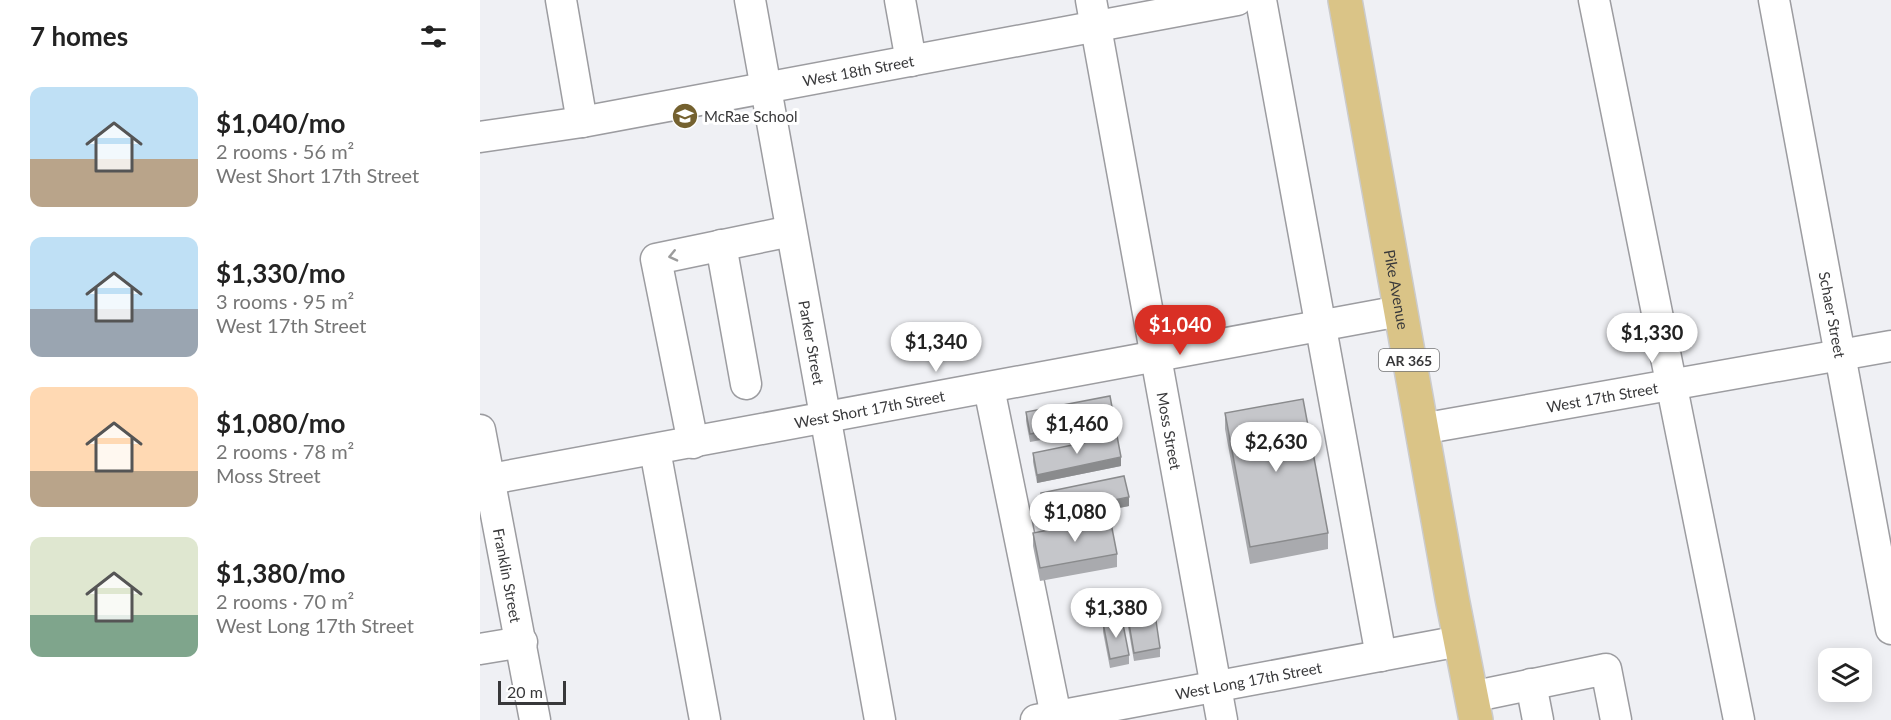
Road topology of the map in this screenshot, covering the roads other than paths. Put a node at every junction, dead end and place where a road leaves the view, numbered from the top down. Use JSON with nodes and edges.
{"nodes":[{"id":1,"x":561,"y":0,"type":"edge"},
{"id":2,"x":750,"y":0,"type":"edge"},
{"id":3,"x":900,"y":0,"type":"edge"},
{"id":4,"x":1237,"y":0,"type":"edge"},
{"id":5,"x":1261,"y":0,"type":"edge"},
{"id":6,"x":1345,"y":0,"type":"edge"},
{"id":7,"x":1594,"y":0,"type":"edge"},
{"id":8,"x":1774,"y":0,"type":"edge"},
{"id":9,"x":1094,"y":13,"type":"edge"},
{"id":10,"x":911,"y":61,"type":"junction"},
{"id":11,"x":766,"y":88,"type":"junction"},
{"id":12,"x":582,"y":122,"type":"junction"},
{"id":13,"x":480,"y":137,"type":"edge"},
{"id":14,"x":791,"y":231,"type":"junction"},
{"id":15,"x":721,"y":245,"type":"junction"},
{"id":16,"x":1400,"y":311,"type":"junction"},
{"id":17,"x":1321,"y":326,"type":"junction"},
{"id":18,"x":1891,"y":346,"type":"edge"},
{"id":19,"x":1842,"y":355,"type":"junction"},
{"id":20,"x":1156,"y":356,"type":"junction"},
{"id":21,"x":746,"y":384,"type":"dead end"},
{"id":22,"x":1671,"y":385,"type":"junction"},
{"id":23,"x":989,"y":388,"type":"junction"},
{"id":24,"x":825,"y":418,"type":"junction"},
{"id":25,"x":1421,"y":429,"type":"junction"},
{"id":26,"x":480,"y":430,"type":"edge"},
{"id":27,"x":693,"y":443,"type":"junction"},
{"id":28,"x":655,"y":450,"type":"junction"},
{"id":29,"x":484,"y":480,"type":"edge"},
{"id":30,"x":1891,"y":629,"type":"edge"},
{"id":31,"x":1460,"y":641,"type":"junction"},
{"id":32,"x":522,"y":642,"type":"junction"},
{"id":33,"x":480,"y":650,"type":"edge"},
{"id":34,"x":1381,"y":656,"type":"junction"},
{"id":35,"x":1531,"y":684,"type":"junction"},
{"id":36,"x":1216,"y":686,"type":"junction"},
{"id":37,"x":1474,"y":708,"type":"edge"},
{"id":38,"x":1046,"y":718,"type":"edge"},
{"id":39,"x":1608,"y":718,"type":"edge"},
{"id":40,"x":535,"y":720,"type":"edge"},
{"id":41,"x":705,"y":720,"type":"edge"},
{"id":42,"x":880,"y":720,"type":"edge"},
{"id":43,"x":1222,"y":720,"type":"edge"},
{"id":44,"x":1538,"y":720,"type":"edge"},
{"id":45,"x":1739,"y":720,"type":"edge"}],
"edges":[{"from":1,"to":12,"type":"street"},
{"from":2,"to":11,"type":"street","name":"Parker Street"},
{"from":3,"to":10,"type":"street"},
{"from":4,"to":9,"type":"street","name":"West 18th Street"},
{"from":5,"to":17,"type":"street"},
{"from":6,"to":16,"type":"main road","name":"Pike Avenue","number":"AR 365"},
{"from":7,"to":22,"type":"street"},
{"from":8,"to":19,"type":"street","name":"Schaer Street"},
{"from":9,"to":10,"type":"street","name":"West 18th Street"},
{"from":9,"to":20,"type":"street","name":"Moss Street"},
{"from":10,"to":11,"type":"street","name":"West 18th Street"},
{"from":11,"to":12,"type":"street","name":"West 18th Street"},
{"from":11,"to":14,"type":"street","name":"Parker Street"},
{"from":12,"to":13,"type":"street","name":"West 18th Street"},
{"from":14,"to":15,"type":"street"},
{"from":14,"to":24,"type":"street","name":"Parker Street"},
{"from":15,"to":21,"type":"street"},
{"from":15,"to":27,"type":"street","one_way":true},
{"from":16,"to":17,"type":"street","name":"West Short 17th Street"},
{"from":16,"to":25,"type":"main road","name":"Pike Avenue","number":"AR 365"},
{"from":17,"to":20,"type":"street","name":"West Short 17th Street"},
{"from":17,"to":34,"type":"street"},
{"from":18,"to":19,"type":"street","name":"West 17th Street"},
{"from":19,"to":22,"type":"street","name":"West 17th Street"},
{"from":19,"to":30,"type":"street","name":"Schaer Street"},
{"from":20,"to":23,"type":"street","name":"West Short 17th Street"},
{"from":20,"to":36,"type":"street","name":"Moss Street"},
{"from":22,"to":25,"type":"street","name":"West 17th Street"},
{"from":22,"to":45,"type":"street"},
{"from":23,"to":24,"type":"street","name":"West Short 17th Street"},
{"from":23,"to":38,"type":"street"},
{"from":24,"to":27,"type":"street","name":"West Short 17th Street"},
{"from":24,"to":42,"type":"street","name":"Parker Street"},
{"from":25,"to":31,"type":"main road","name":"Pike Avenue","number":"AR 365"},
{"from":26,"to":29,"type":"street","name":"Franklin Street"},
{"from":27,"to":28,"type":"street","name":"West Short 17th Street"},
{"from":28,"to":29,"type":"street","name":"West Short 17th Street"},
{"from":28,"to":41,"type":"street"},
{"from":29,"to":32,"type":"street","name":"Franklin Street"},
{"from":31,"to":34,"type":"street","name":"West Long 17th Street"},
{"from":31,"to":37,"type":"main road","name":"Pike Avenue","number":"AR 365"},
{"from":32,"to":33,"type":"street"},
{"from":32,"to":40,"type":"street","name":"Franklin Street"},
{"from":34,"to":36,"type":"street","name":"West Long 17th Street"},
{"from":35,"to":37,"type":"street"},
{"from":35,"to":39,"type":"street"},
{"from":35,"to":44,"type":"street"},
{"from":36,"to":38,"type":"street","name":"West Long 17th Street"},
{"from":36,"to":43,"type":"street","name":"Moss Street"}]}
